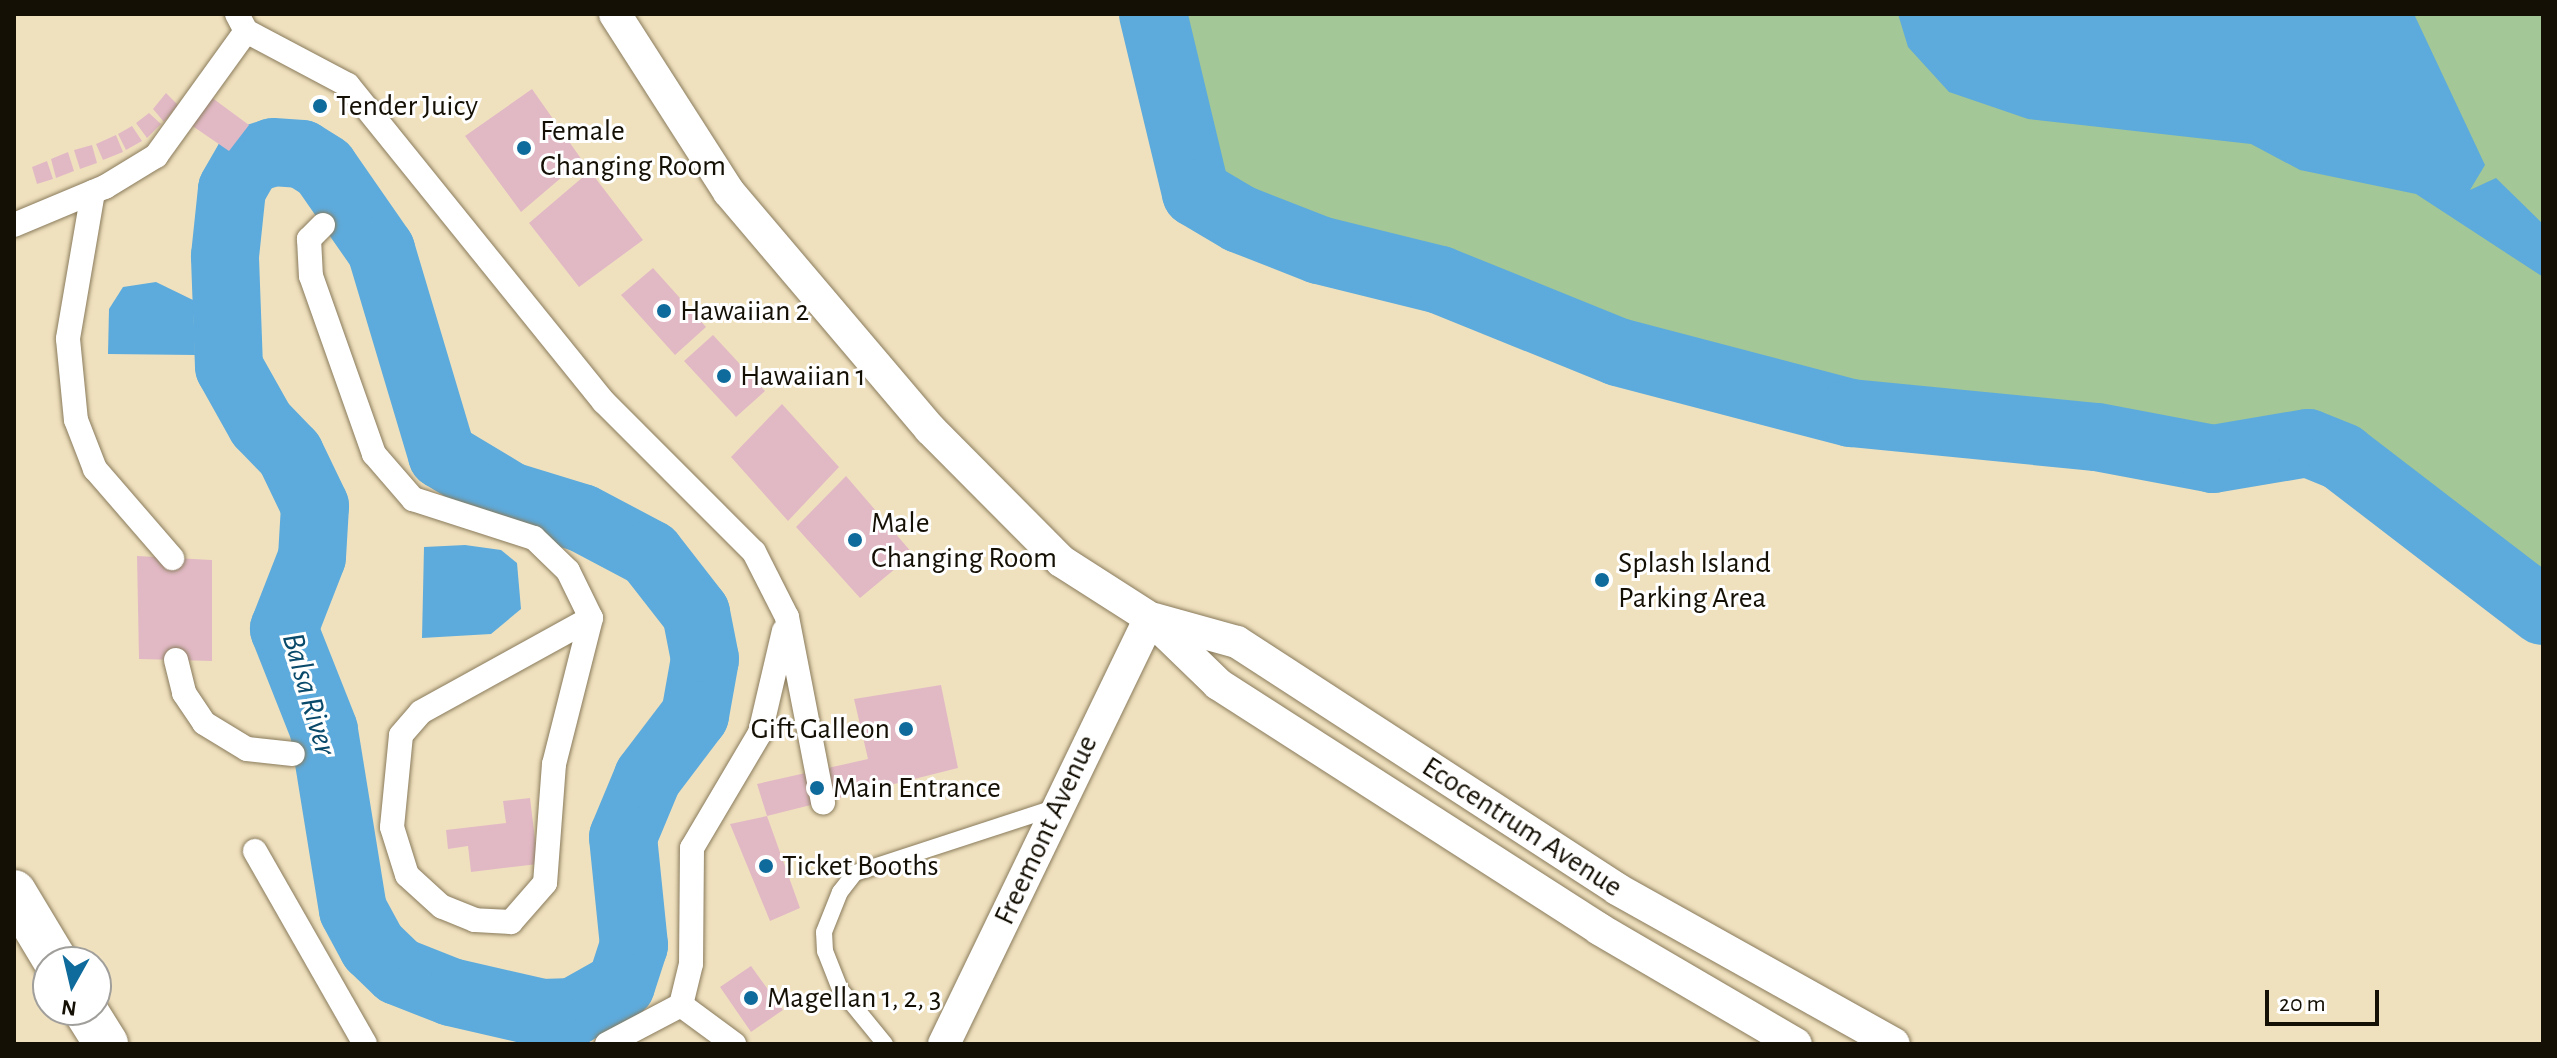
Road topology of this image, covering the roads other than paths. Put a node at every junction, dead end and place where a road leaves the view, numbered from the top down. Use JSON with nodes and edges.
{"nodes":[{"id":1,"x":615,"y":14,"type":"edge"},
{"id":2,"x":242,"y":22,"type":"edge"},
{"id":3,"x":93,"y":192,"type":"junction"},
{"id":4,"x":14,"y":225,"type":"edge"},
{"id":5,"x":323,"y":225,"type":"dead end"},
{"id":6,"x":172,"y":558,"type":"dead end"},
{"id":7,"x":787,"y":617,"type":"junction"},
{"id":8,"x":591,"y":618,"type":"junction"},
{"id":9,"x":1150,"y":618,"type":"junction"},
{"id":10,"x":176,"y":660,"type":"dead end"},
{"id":11,"x":293,"y":754,"type":"dead end"},
{"id":12,"x":823,"y":803,"type":"dead end"},
{"id":13,"x":1057,"y":807,"type":"junction"},
{"id":14,"x":255,"y":851,"type":"dead end"},
{"id":15,"x":14,"y":892,"type":"edge"},
{"id":16,"x":46,"y":946,"type":"edge"},
{"id":17,"x":681,"y":1005,"type":"junction"},
{"id":18,"x":95,"y":1026,"type":"edge"},
{"id":19,"x":106,"y":1044,"type":"edge"},
{"id":20,"x":365,"y":1044,"type":"edge"},
{"id":21,"x":607,"y":1044,"type":"edge"},
{"id":22,"x":734,"y":1044,"type":"edge"},
{"id":23,"x":885,"y":1044,"type":"edge"},
{"id":24,"x":944,"y":1044,"type":"edge"},
{"id":25,"x":1796,"y":1044,"type":"edge"},
{"id":26,"x":1894,"y":1044,"type":"edge"}],
"edges":[{"from":1,"to":9,"type":"street","name":"Ecocentrum Avenue"},
{"from":2,"to":3,"type":"street"},
{"from":2,"to":7,"type":"street"},
{"from":3,"to":4,"type":"street"},
{"from":3,"to":6,"type":"street"},
{"from":5,"to":8,"type":"street"},
{"from":7,"to":12,"type":"street"},
{"from":7,"to":17,"type":"street"},
{"from":8,"to":8,"type":"street"},
{"from":9,"to":13,"type":"street","name":"Freemont Avenue"},
{"from":9,"to":25,"type":"street","name":"Ecocentrum Avenue"},
{"from":9,"to":26,"type":"street","name":"Ecocentrum Avenue"},
{"from":10,"to":11,"type":"street"},
{"from":13,"to":23,"type":"lane"},
{"from":13,"to":24,"type":"street","name":"Freemont Avenue"},
{"from":14,"to":20,"type":"street"},
{"from":15,"to":16,"type":"highway"},
{"from":17,"to":21,"type":"street"},
{"from":17,"to":22,"type":"street"},
{"from":18,"to":19,"type":"highway"}]}
